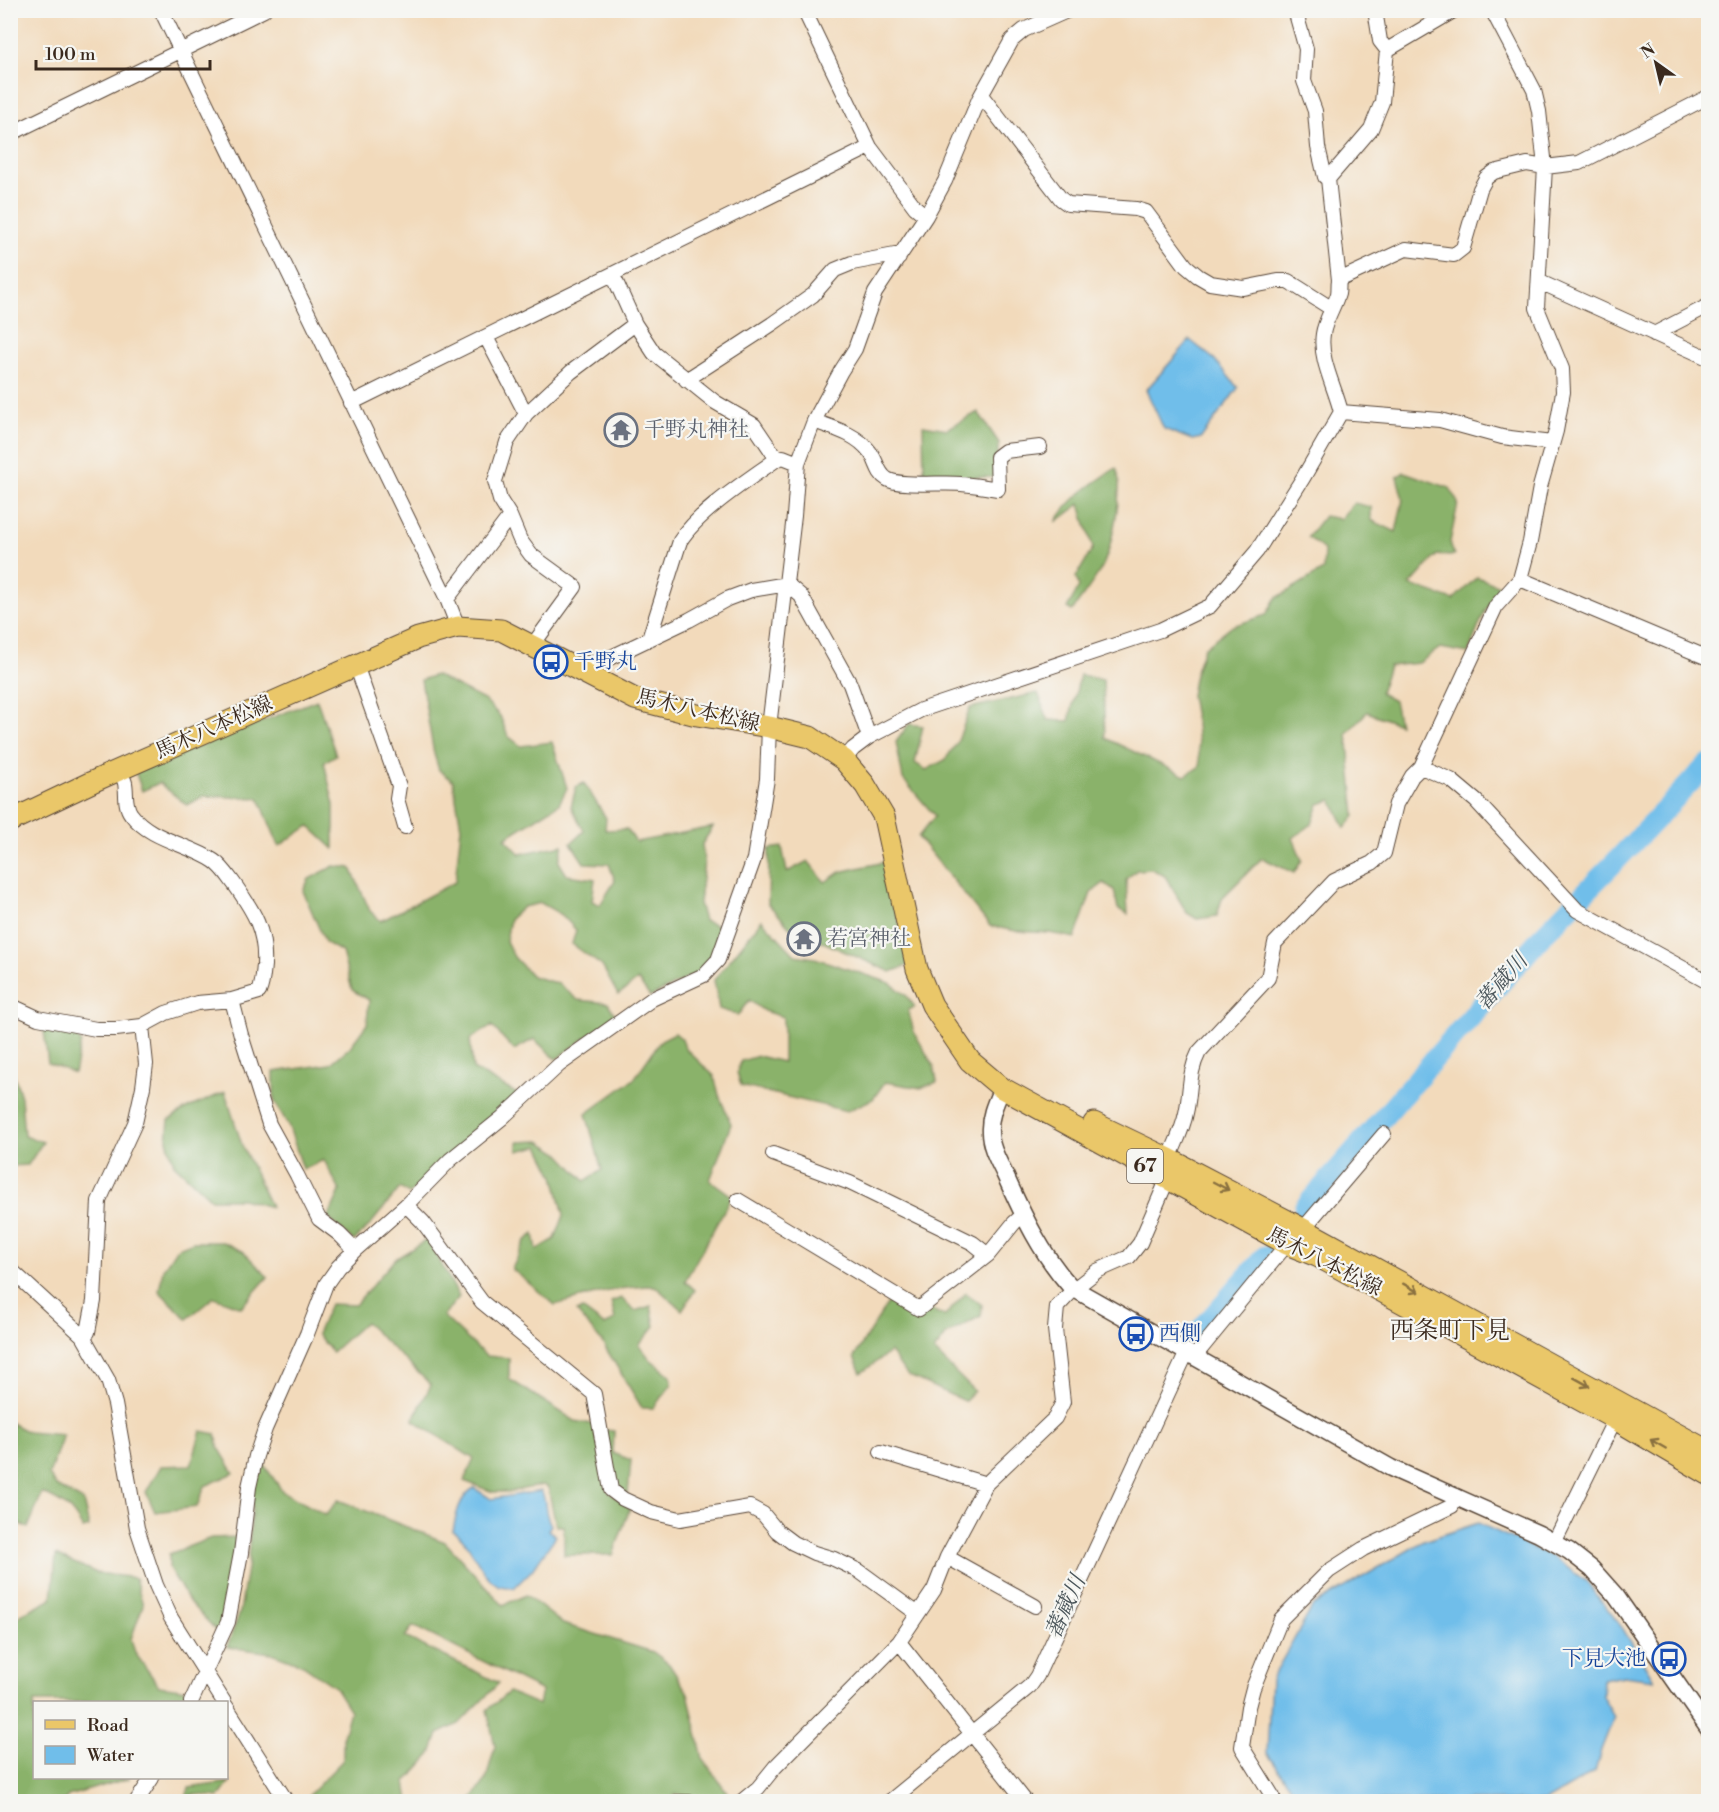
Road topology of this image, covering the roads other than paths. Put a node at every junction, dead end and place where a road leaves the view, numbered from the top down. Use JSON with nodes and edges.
{"nodes":[{"id":1,"x":161,"y":10,"type":"edge"},
{"id":2,"x":264,"y":10,"type":"edge"},
{"id":3,"x":804,"y":10,"type":"edge"},
{"id":4,"x":1069,"y":10,"type":"edge"},
{"id":5,"x":1295,"y":10,"type":"edge"},
{"id":6,"x":1375,"y":10,"type":"edge"},
{"id":7,"x":1455,"y":10,"type":"edge"},
{"id":8,"x":1492,"y":10,"type":"edge"},
{"id":9,"x":1388,"y":50,"type":"junction"},
{"id":10,"x":181,"y":51,"type":"junction"},
{"id":11,"x":1708,"y":97,"type":"edge"},
{"id":12,"x":980,"y":98,"type":"junction"},
{"id":13,"x":10,"y":134,"type":"edge"},
{"id":14,"x":870,"y":147,"type":"junction"},
{"id":15,"x":1545,"y":167,"type":"junction"},
{"id":16,"x":1328,"y":179,"type":"junction"},
{"id":17,"x":926,"y":216,"type":"junction"},
{"id":18,"x":899,"y":258,"type":"junction"},
{"id":19,"x":613,"y":275,"type":"junction"},
{"id":20,"x":1339,"y":280,"type":"junction"},
{"id":21,"x":1540,"y":282,"type":"junction"},
{"id":22,"x":1332,"y":306,"type":"junction"},
{"id":23,"x":1708,"y":306,"type":"edge"},
{"id":24,"x":635,"y":324,"type":"junction"},
{"id":25,"x":1654,"y":333,"type":"junction"},
{"id":26,"x":486,"y":337,"type":"junction"},
{"id":27,"x":1708,"y":358,"type":"edge"},
{"id":28,"x":686,"y":380,"type":"junction"},
{"id":29,"x":351,"y":403,"type":"junction"},
{"id":30,"x":1341,"y":411,"type":"junction"},
{"id":31,"x":526,"y":414,"type":"junction"},
{"id":32,"x":814,"y":421,"type":"junction"},
{"id":33,"x":1552,"y":443,"type":"junction"},
{"id":34,"x":1040,"y":447,"type":"dead end"},
{"id":35,"x":777,"y":459,"type":"junction"},
{"id":36,"x":798,"y":463,"type":"junction"},
{"id":37,"x":510,"y":516,"type":"junction"},
{"id":38,"x":1520,"y":579,"type":"junction"},
{"id":39,"x":787,"y":584,"type":"junction"},
{"id":40,"x":447,"y":599,"type":"junction"},
{"id":41,"x":458,"y":627,"type":"junction"},
{"id":42,"x":650,"y":639,"type":"junction"},
{"id":43,"x":532,"y":646,"type":"junction"},
{"id":44,"x":1708,"y":658,"type":"edge"},
{"id":45,"x":356,"y":666,"type":"junction"},
{"id":46,"x":570,"y":666,"type":"junction"},
{"id":47,"x":769,"y":727,"type":"junction"},
{"id":48,"x":869,"y":737,"type":"junction"},
{"id":49,"x":844,"y":759,"type":"junction"},
{"id":50,"x":1421,"y":766,"type":"junction"},
{"id":51,"x":119,"y":770,"type":"junction"},
{"id":52,"x":10,"y":821,"type":"edge"},
{"id":53,"x":405,"y":827,"type":"dead end"},
{"id":54,"x":1708,"y":982,"type":"edge"},
{"id":55,"x":232,"y":1000,"type":"junction"},
{"id":56,"x":10,"y":1005,"type":"edge"},
{"id":57,"x":142,"y":1026,"type":"junction"},
{"id":58,"x":1002,"y":1088,"type":"junction"},
{"id":59,"x":1384,"y":1134,"type":"dead end"},
{"id":60,"x":773,"y":1154,"type":"dead end"},
{"id":61,"x":1168,"y":1168,"type":"junction"},
{"id":62,"x":738,"y":1200,"type":"dead end"},
{"id":63,"x":406,"y":1205,"type":"junction"},
{"id":64,"x":1023,"y":1215,"type":"junction"},
{"id":65,"x":1303,"y":1229,"type":"junction"},
{"id":66,"x":1287,"y":1244,"type":"junction"},
{"id":67,"x":355,"y":1250,"type":"junction"},
{"id":68,"x":988,"y":1255,"type":"junction"},
{"id":69,"x":10,"y":1269,"type":"edge"},
{"id":70,"x":1074,"y":1288,"type":"junction"},
{"id":71,"x":83,"y":1336,"type":"junction"},
{"id":72,"x":1191,"y":1354,"type":"junction"},
{"id":73,"x":1615,"y":1419,"type":"junction"},
{"id":74,"x":1708,"y":1451,"type":"edge"},
{"id":75,"x":881,"y":1452,"type":"dead end"},
{"id":76,"x":1708,"y":1474,"type":"edge"},
{"id":77,"x":986,"y":1484,"type":"junction"},
{"id":78,"x":1456,"y":1496,"type":"junction"},
{"id":79,"x":1554,"y":1543,"type":"junction"},
{"id":80,"x":947,"y":1557,"type":"junction"},
{"id":81,"x":1035,"y":1606,"type":"dead end"},
{"id":82,"x":918,"y":1614,"type":"junction"},
{"id":83,"x":899,"y":1642,"type":"junction"},
{"id":84,"x":206,"y":1674,"type":"junction"},
{"id":85,"x":192,"y":1701,"type":"edge"},
{"id":86,"x":223,"y":1701,"type":"edge"},
{"id":87,"x":228,"y":1709,"type":"edge"},
{"id":88,"x":1708,"y":1728,"type":"edge"},
{"id":89,"x":970,"y":1732,"type":"junction"},
{"id":90,"x":151,"y":1779,"type":"edge"},
{"id":91,"x":1273,"y":1800,"type":"edge"},
{"id":92,"x":136,"y":1802,"type":"edge"},
{"id":93,"x":287,"y":1802,"type":"edge"},
{"id":94,"x":678,"y":1802,"type":"edge"},
{"id":95,"x":689,"y":1802,"type":"edge"},
{"id":96,"x":741,"y":1802,"type":"edge"},
{"id":97,"x":889,"y":1802,"type":"edge"},
{"id":98,"x":1026,"y":1802,"type":"edge"}],
"edges":[{"from":1,"to":10,"type":"street"},
{"from":2,"to":10,"type":"street"},
{"from":3,"to":14,"type":"street"},
{"from":4,"to":12,"type":"street"},
{"from":5,"to":16,"type":"street"},
{"from":6,"to":9,"type":"street"},
{"from":7,"to":9,"type":"street"},
{"from":8,"to":15,"type":"street"},
{"from":9,"to":16,"type":"street"},
{"from":10,"to":13,"type":"street"},
{"from":10,"to":29,"type":"street"},
{"from":11,"to":15,"type":"street"},
{"from":12,"to":17,"type":"street"},
{"from":12,"to":22,"type":"street"},
{"from":14,"to":17,"type":"street"},
{"from":14,"to":19,"type":"street"},
{"from":15,"to":20,"type":"street"},
{"from":15,"to":21,"type":"street"},
{"from":16,"to":20,"type":"street"},
{"from":17,"to":18,"type":"street"},
{"from":18,"to":28,"type":"street"},
{"from":18,"to":32,"type":"street"},
{"from":19,"to":24,"type":"street"},
{"from":19,"to":26,"type":"street"},
{"from":20,"to":22,"type":"street"},
{"from":21,"to":25,"type":"street"},
{"from":21,"to":33,"type":"street"},
{"from":22,"to":30,"type":"street"},
{"from":23,"to":25,"type":"street"},
{"from":24,"to":28,"type":"street"},
{"from":24,"to":31,"type":"street"},
{"from":25,"to":27,"type":"street"},
{"from":26,"to":29,"type":"street"},
{"from":26,"to":31,"type":"street"},
{"from":28,"to":35,"type":"street"},
{"from":29,"to":40,"type":"street"},
{"from":30,"to":33,"type":"street"},
{"from":30,"to":48,"type":"street"},
{"from":31,"to":37,"type":"street"},
{"from":32,"to":34,"type":"street"},
{"from":32,"to":36,"type":"street"},
{"from":33,"to":38,"type":"street"},
{"from":35,"to":36,"type":"street"},
{"from":35,"to":42,"type":"street"},
{"from":36,"to":39,"type":"street"},
{"from":37,"to":40,"type":"street"},
{"from":37,"to":43,"type":"street"},
{"from":38,"to":44,"type":"street"},
{"from":38,"to":50,"type":"street"},
{"from":39,"to":42,"type":"street"},
{"from":39,"to":47,"type":"street"},
{"from":39,"to":48,"type":"street"},
{"from":40,"to":41,"type":"street"},
{"from":41,"to":43,"type":"main road","name":"馬木八本松線","number":"67"},
{"from":41,"to":45,"type":"main road","name":"馬木八本松線","number":"67"},
{"from":42,"to":46,"type":"street"},
{"from":43,"to":46,"type":"main road","name":"馬木八本松線","number":"67"},
{"from":45,"to":51,"type":"main road","name":"馬木八本松線","number":"67"},
{"from":45,"to":53,"type":"street"},
{"from":46,"to":47,"type":"main road","name":"馬木八本松線","number":"67"},
{"from":47,"to":49,"type":"main road","name":"馬木八本松線","number":"67"},
{"from":47,"to":63,"type":"street"},
{"from":48,"to":49,"type":"street"},
{"from":49,"to":58,"type":"main road","name":"馬木八本松線","number":"67"},
{"from":50,"to":54,"type":"street"},
{"from":50,"to":61,"type":"street"},
{"from":51,"to":52,"type":"main road","name":"馬木八本松線","number":"67"},
{"from":51,"to":55,"type":"street"},
{"from":55,"to":57,"type":"street"},
{"from":55,"to":67,"type":"street"},
{"from":56,"to":57,"type":"street"},
{"from":57,"to":71,"type":"street"},
{"from":58,"to":61,"type":"main road","name":"馬木八本松線","number":"67"},
{"from":58,"to":64,"type":"street"},
{"from":59,"to":65,"type":"street"},
{"from":60,"to":68,"type":"street"},
{"from":61,"to":65,"type":"main road","name":"馬木八本松線","number":"67","one_way":true},
{"from":61,"to":66,"type":"main road","name":"馬木八本松線","number":"67"},
{"from":61,"to":70,"type":"street"},
{"from":62,"to":68,"type":"street"},
{"from":63,"to":67,"type":"street"},
{"from":63,"to":82,"type":"street"},
{"from":64,"to":68,"type":"street"},
{"from":64,"to":70,"type":"street"},
{"from":65,"to":66,"type":"street"},
{"from":65,"to":74,"type":"main road","name":"馬木八本松線","number":"67","one_way":true},
{"from":66,"to":72,"type":"street"},
{"from":66,"to":73,"type":"main road","name":"馬木八本松線","number":"67"},
{"from":67,"to":84,"type":"street"},
{"from":69,"to":71,"type":"street"},
{"from":70,"to":72,"type":"street"},
{"from":70,"to":77,"type":"street"},
{"from":71,"to":84,"type":"street"},
{"from":72,"to":78,"type":"street"},
{"from":72,"to":89,"type":"street"},
{"from":76,"to":73,"type":"main road","name":"馬木八本松線","number":"67","one_way":true},
{"from":73,"to":79,"type":"street"},
{"from":75,"to":77,"type":"street"},
{"from":77,"to":80,"type":"street"},
{"from":78,"to":79,"type":"street"},
{"from":78,"to":91,"type":"street"},
{"from":79,"to":88,"type":"street"},
{"from":80,"to":81,"type":"street"},
{"from":80,"to":82,"type":"street"},
{"from":82,"to":83,"type":"street"},
{"from":83,"to":89,"type":"street"},
{"from":83,"to":96,"type":"street"},
{"from":84,"to":85,"type":"street"},
{"from":84,"to":86,"type":"street"},
{"from":87,"to":93,"type":"street"},
{"from":89,"to":97,"type":"street"},
{"from":89,"to":98,"type":"street"},
{"from":90,"to":92,"type":"street"},
{"from":94,"to":95,"type":"street"}]}
